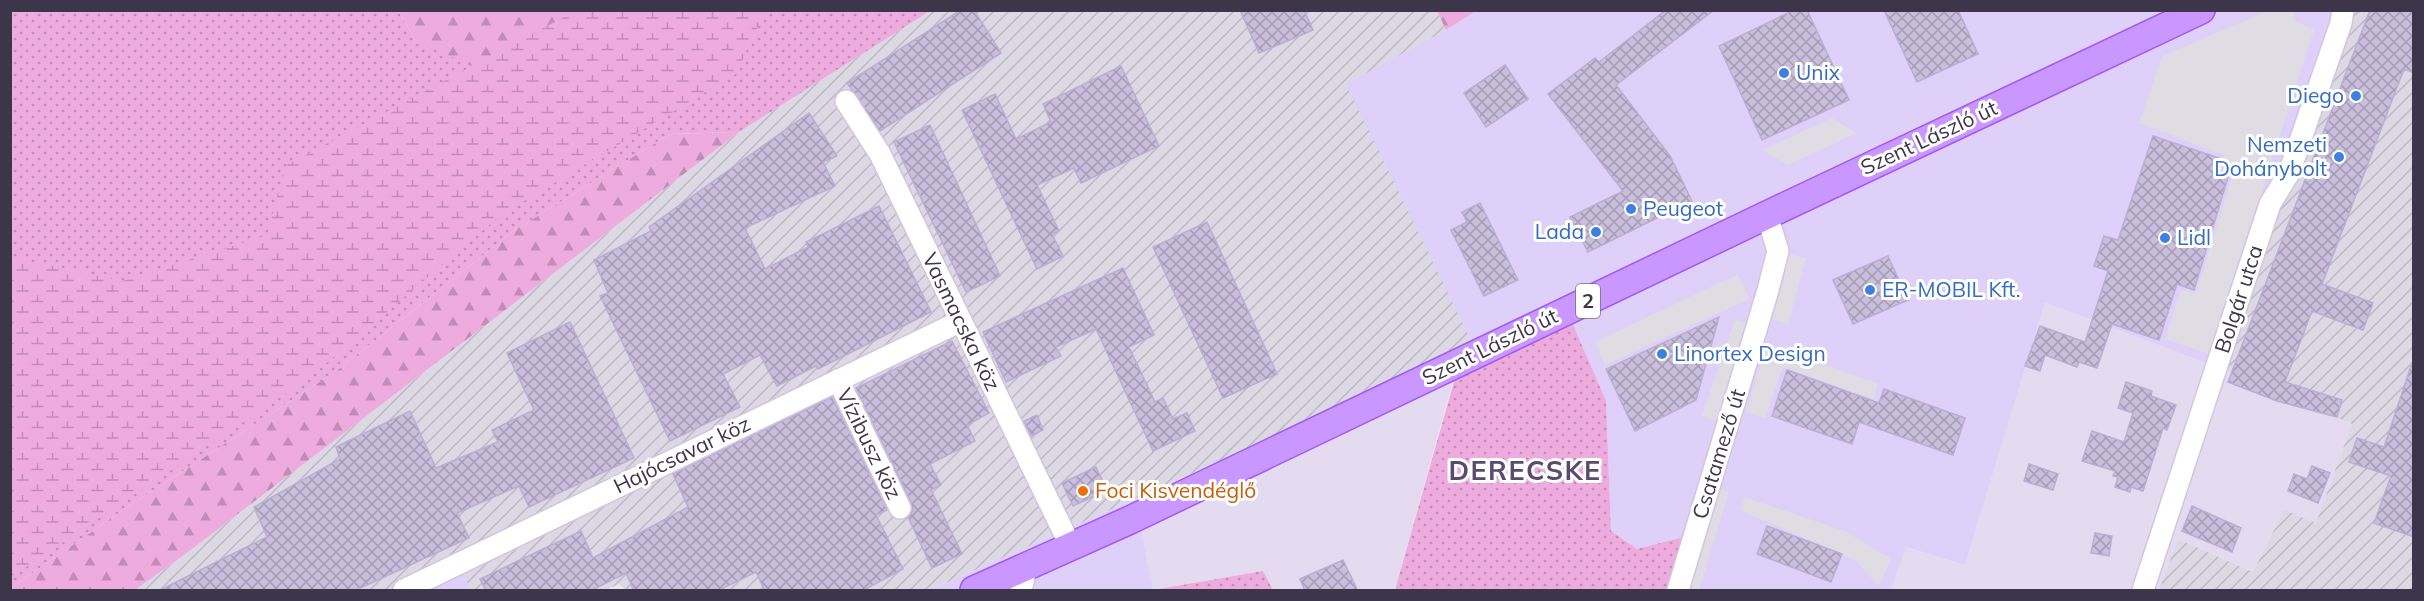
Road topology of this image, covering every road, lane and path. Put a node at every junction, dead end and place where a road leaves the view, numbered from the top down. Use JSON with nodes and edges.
{"nodes":[{"id":1,"x":2201,"y":10,"type":"edge"},
{"id":2,"x":2343,"y":10,"type":"edge"},
{"id":3,"x":846,"y":101,"type":"dead end"},
{"id":4,"x":1767,"y":214,"type":"junction"},
{"id":5,"x":961,"y":321,"type":"junction"},
{"id":6,"x":838,"y":380,"type":"junction"},
{"id":7,"x":900,"y":508,"type":"dead end"},
{"id":8,"x":1070,"y":546,"type":"junction"},
{"id":9,"x":1024,"y":578,"type":"edge"},
{"id":10,"x":404,"y":591,"type":"edge"},
{"id":11,"x":974,"y":591,"type":"edge"},
{"id":12,"x":1678,"y":591,"type":"edge"},
{"id":13,"x":2143,"y":591,"type":"edge"}],
"edges":[{"from":1,"to":4,"type":"main road","name":"Szent László út","number":"2"},
{"from":2,"to":13,"type":"street","name":"Bolgár utca"},
{"from":3,"to":5,"type":"street","name":"Vasmacska köz"},
{"from":4,"to":8,"type":"main road","name":"Szent László út","number":"2"},
{"from":4,"to":12,"type":"street","name":"Csatamező út"},
{"from":5,"to":6,"type":"street","name":"Hajócsavar köz"},
{"from":5,"to":8,"type":"street","name":"Vasmacska köz"},
{"from":6,"to":7,"type":"street","name":"Vízibusz köz"},
{"from":6,"to":10,"type":"street","name":"Hajócsavar köz"},
{"from":8,"to":9,"type":"main road","name":"Szent László út","number":"2"},
{"from":9,"to":11,"type":"main road","name":"Szent László út","number":"2"}]}
